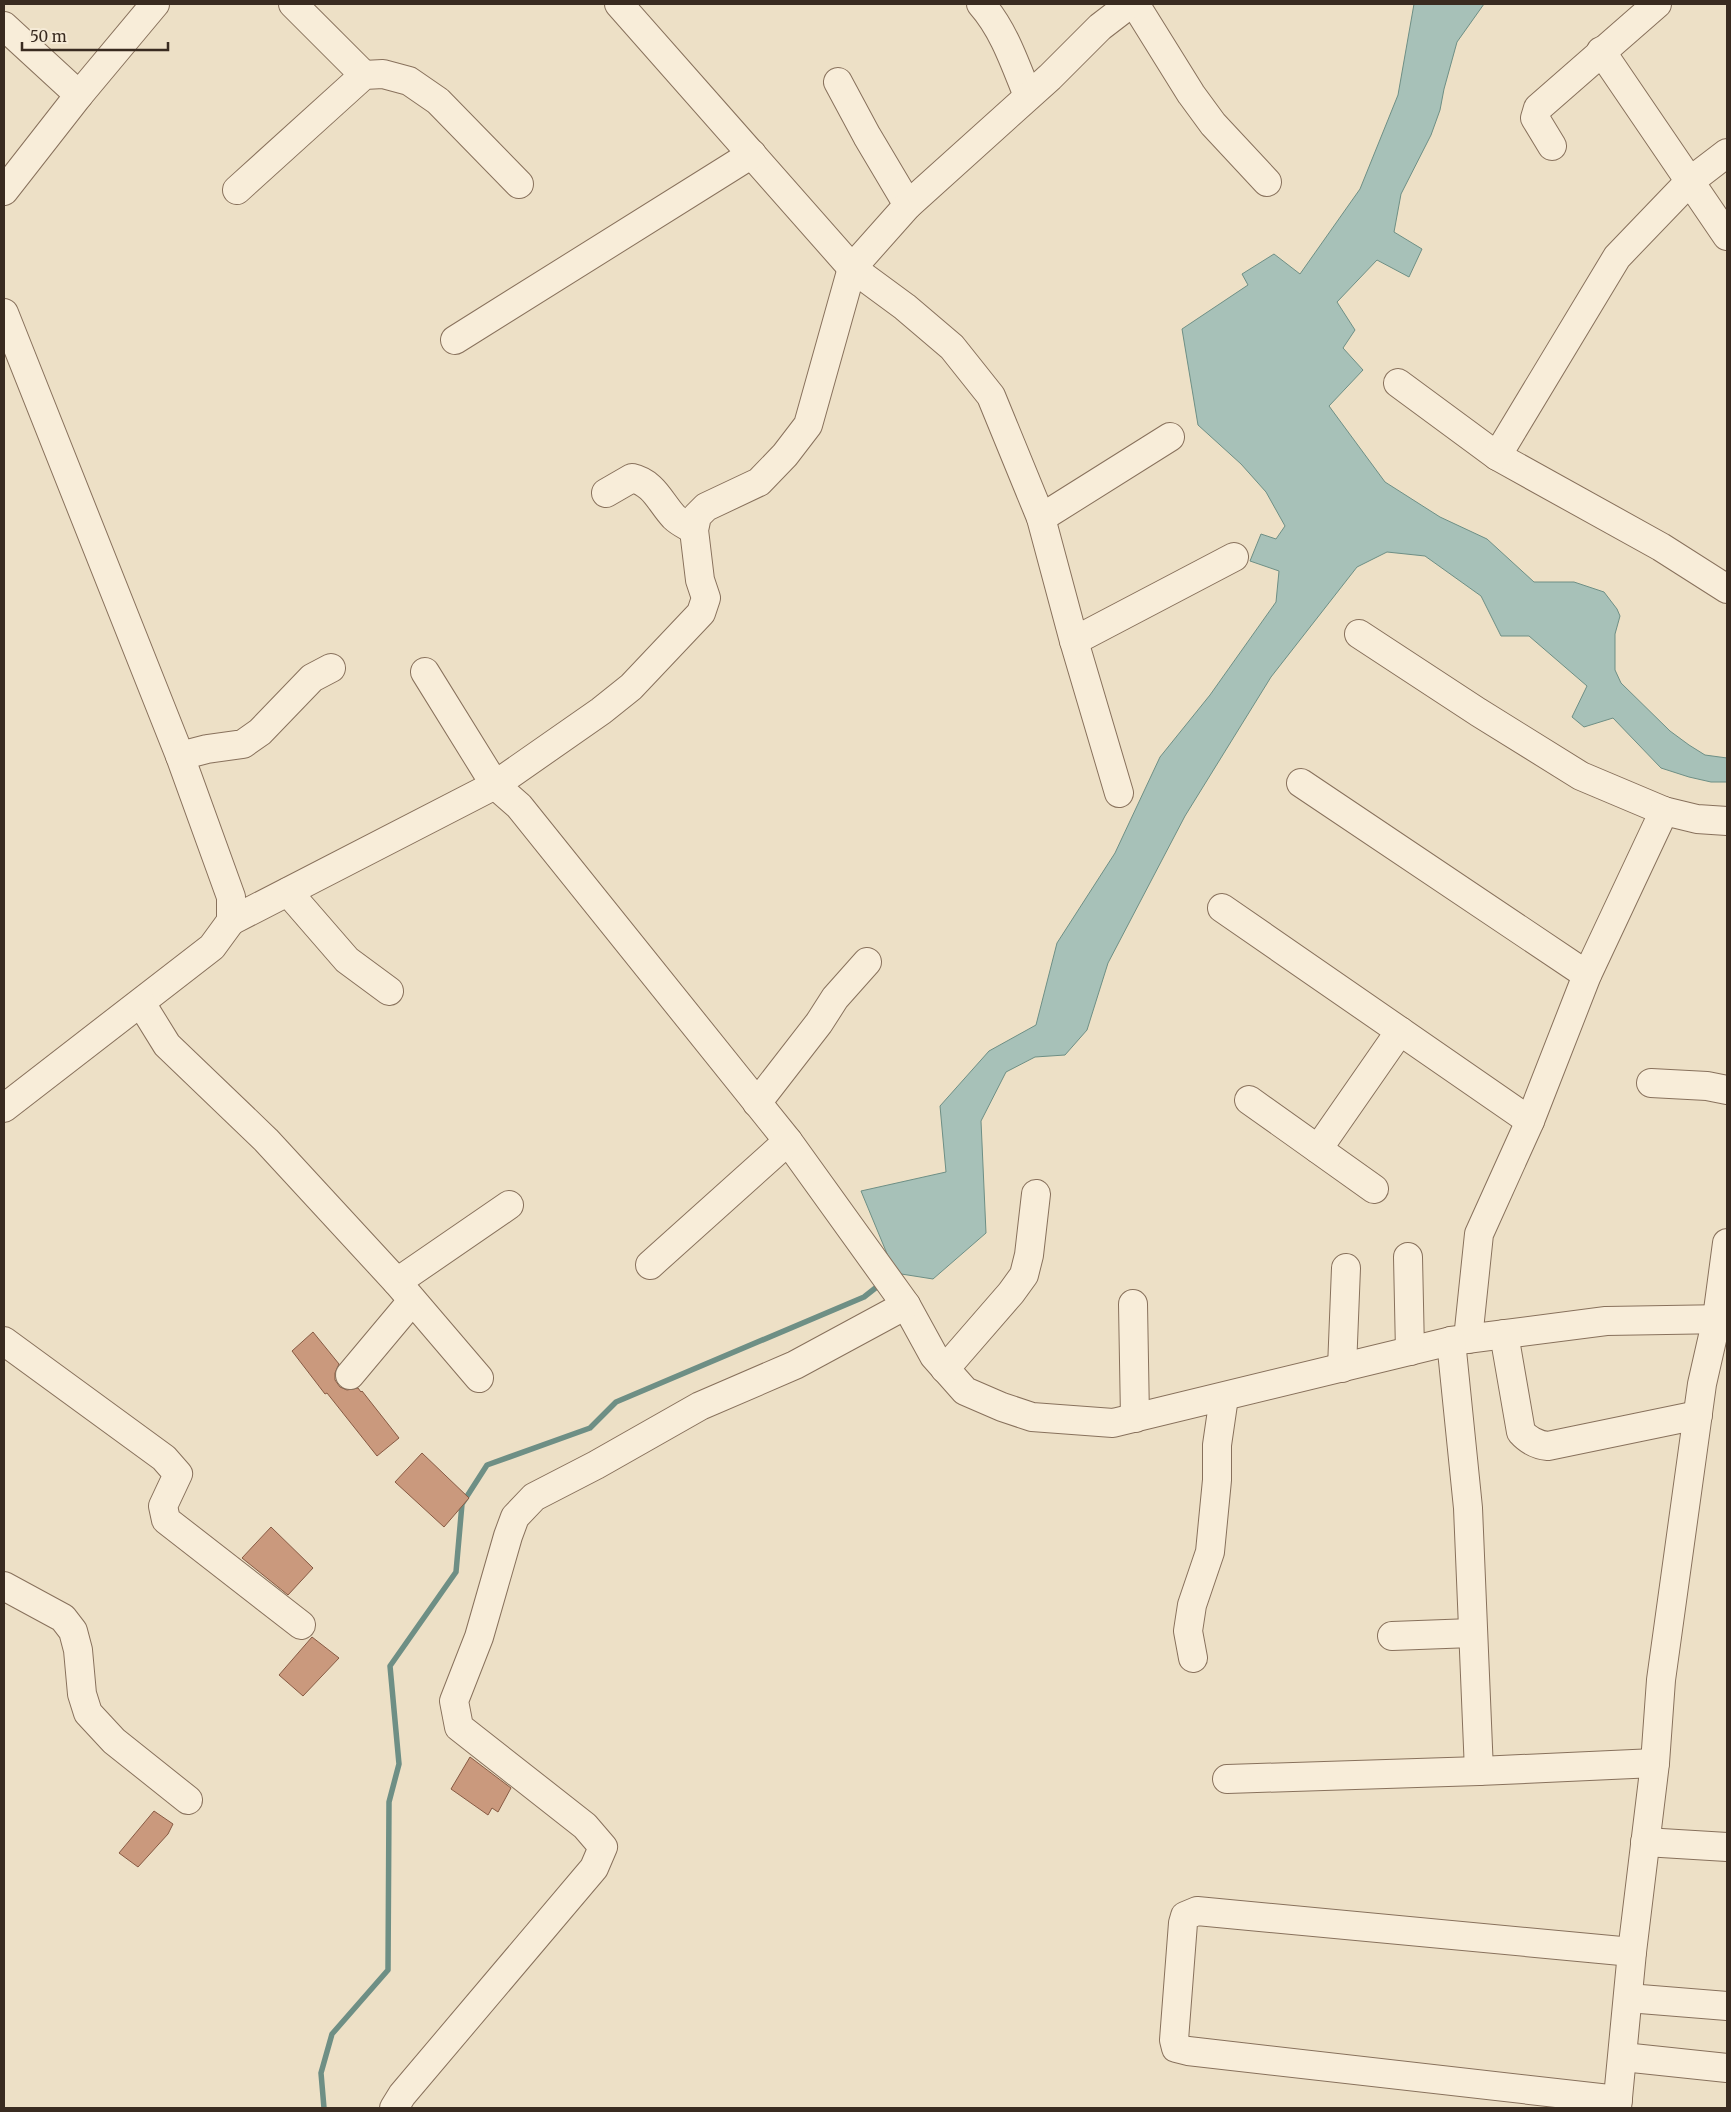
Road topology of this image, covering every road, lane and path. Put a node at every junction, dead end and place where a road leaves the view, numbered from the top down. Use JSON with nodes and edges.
{"nodes":[{"id":1,"x":156,"y":4,"type":"edge"},
{"id":2,"x":293,"y":4,"type":"edge"},
{"id":3,"x":618,"y":4,"type":"edge"},
{"id":4,"x":980,"y":4,"type":"edge"},
{"id":5,"x":1130,"y":4,"type":"edge"},
{"id":6,"x":1135,"y":4,"type":"edge"},
{"id":7,"x":1657,"y":4,"type":"edge"},
{"id":8,"x":4,"y":26,"type":"edge"},
{"id":9,"x":1601,"y":51,"type":"junction"},
{"id":10,"x":364,"y":75,"type":"junction"},
{"id":11,"x":838,"y":82,"type":"dead end"},
{"id":12,"x":79,"y":95,"type":"junction"},
{"id":13,"x":1028,"y":96,"type":"junction"},
{"id":14,"x":1552,"y":146,"type":"dead end"},
{"id":15,"x":1727,"y":153,"type":"edge"},
{"id":16,"x":752,"y":154,"type":"junction"},
{"id":17,"x":1267,"y":182,"type":"dead end"},
{"id":18,"x":1689,"y":182,"type":"junction"},
{"id":19,"x":519,"y":184,"type":"dead end"},
{"id":20,"x":237,"y":190,"type":"dead end"},
{"id":21,"x":4,"y":191,"type":"edge"},
{"id":22,"x":908,"y":205,"type":"junction"},
{"id":23,"x":1727,"y":236,"type":"edge"},
{"id":24,"x":852,"y":268,"type":"junction"},
{"id":25,"x":4,"y":313,"type":"edge"},
{"id":26,"x":454,"y":340,"type":"dead end"},
{"id":27,"x":1398,"y":382,"type":"dead end"},
{"id":28,"x":1170,"y":437,"type":"dead end"},
{"id":29,"x":1497,"y":456,"type":"junction"},
{"id":30,"x":606,"y":493,"type":"dead end"},
{"id":31,"x":1042,"y":518,"type":"junction"},
{"id":32,"x":694,"y":530,"type":"junction"},
{"id":33,"x":1234,"y":558,"type":"dead end"},
{"id":34,"x":1727,"y":589,"type":"edge"},
{"id":35,"x":1359,"y":634,"type":"dead end"},
{"id":36,"x":1074,"y":641,"type":"junction"},
{"id":37,"x":331,"y":668,"type":"dead end"},
{"id":38,"x":425,"y":672,"type":"dead end"},
{"id":39,"x":180,"y":756,"type":"junction"},
{"id":40,"x":1301,"y":783,"type":"dead end"},
{"id":41,"x":496,"y":785,"type":"junction"},
{"id":42,"x":1119,"y":793,"type":"dead end"},
{"id":43,"x":1664,"y":811,"type":"junction"},
{"id":44,"x":1727,"y":821,"type":"edge"},
{"id":45,"x":288,"y":892,"type":"junction"},
{"id":46,"x":1222,"y":908,"type":"dead end"},
{"id":47,"x":232,"y":921,"type":"junction"},
{"id":48,"x":867,"y":962,"type":"dead end"},
{"id":49,"x":1586,"y":975,"type":"junction"},
{"id":50,"x":388,"y":992,"type":"dead end"},
{"id":51,"x":141,"y":1003,"type":"junction"},
{"id":52,"x":1400,"y":1031,"type":"junction"},
{"id":53,"x":1651,"y":1083,"type":"dead end"},
{"id":54,"x":1727,"y":1090,"type":"edge"},
{"id":55,"x":1249,"y":1100,"type":"dead end"},
{"id":56,"x":757,"y":1103,"type":"junction"},
{"id":57,"x":4,"y":1108,"type":"edge"},
{"id":58,"x":1530,"y":1121,"type":"junction"},
{"id":59,"x":788,"y":1141,"type":"junction"},
{"id":60,"x":1318,"y":1149,"type":"junction"},
{"id":61,"x":1374,"y":1189,"type":"dead end"},
{"id":62,"x":1036,"y":1194,"type":"dead end"},
{"id":63,"x":509,"y":1205,"type":"dead end"},
{"id":64,"x":1727,"y":1243,"type":"edge"},
{"id":65,"x":1408,"y":1257,"type":"dead end"},
{"id":66,"x":650,"y":1265,"type":"dead end"},
{"id":67,"x":1346,"y":1268,"type":"dead end"},
{"id":68,"x":404,"y":1291,"type":"junction"},
{"id":69,"x":1133,"y":1304,"type":"dead end"},
{"id":70,"x":906,"y":1305,"type":"junction"},
{"id":71,"x":1722,"y":1319,"type":"edge"},
{"id":72,"x":1504,"y":1334,"type":"junction"},
{"id":73,"x":1460,"y":1340,"type":"junction"},
{"id":74,"x":4,"y":1341,"type":"edge"},
{"id":75,"x":1410,"y":1351,"type":"junction"},
{"id":76,"x":1342,"y":1368,"type":"junction"},
{"id":77,"x":945,"y":1369,"type":"junction"},
{"id":78,"x":350,"y":1375,"type":"dead end"},
{"id":79,"x":479,"y":1378,"type":"dead end"},
{"id":80,"x":1224,"y":1397,"type":"junction"},
{"id":81,"x":1698,"y":1414,"type":"junction"},
{"id":82,"x":1135,"y":1418,"type":"junction"},
{"id":83,"x":4,"y":1586,"type":"edge"},
{"id":84,"x":301,"y":1624,"type":"dead end"},
{"id":85,"x":1472,"y":1634,"type":"junction"},
{"id":86,"x":1392,"y":1636,"type":"dead end"},
{"id":87,"x":1194,"y":1658,"type":"dead end"},
{"id":88,"x":1655,"y":1763,"type":"junction"},
{"id":89,"x":1479,"y":1771,"type":"junction"},
{"id":90,"x":1227,"y":1779,"type":"dead end"},
{"id":91,"x":188,"y":1800,"type":"dead end"},
{"id":92,"x":1645,"y":1842,"type":"junction"},
{"id":93,"x":1727,"y":1847,"type":"edge"},
{"id":94,"x":1632,"y":1952,"type":"junction"},
{"id":95,"x":1628,"y":1998,"type":"junction"},
{"id":96,"x":1727,"y":2006,"type":"edge"},
{"id":97,"x":1623,"y":2057,"type":"junction"},
{"id":98,"x":1727,"y":2068,"type":"edge"},
{"id":99,"x":1617,"y":2104,"type":"edge"},
{"id":100,"x":394,"y":2108,"type":"edge"}],
"edges":[{"from":1,"to":12,"type":"street"},
{"from":2,"to":10,"type":"street"},
{"from":3,"to":16,"type":"street"},
{"from":4,"to":13,"type":"street"},
{"from":5,"to":13,"type":"street"},
{"from":6,"to":17,"type":"street"},
{"from":7,"to":9,"type":"street"},
{"from":8,"to":12,"type":"street"},
{"from":9,"to":14,"type":"street"},
{"from":9,"to":18,"type":"street"},
{"from":10,"to":19,"type":"street"},
{"from":10,"to":20,"type":"street"},
{"from":11,"to":22,"type":"street"},
{"from":12,"to":21,"type":"street"},
{"from":13,"to":22,"type":"street"},
{"from":15,"to":18,"type":"street"},
{"from":16,"to":24,"type":"street"},
{"from":16,"to":26,"type":"street"},
{"from":18,"to":23,"type":"street"},
{"from":18,"to":29,"type":"street"},
{"from":22,"to":24,"type":"street"},
{"from":24,"to":31,"type":"street"},
{"from":24,"to":32,"type":"street"},
{"from":25,"to":39,"type":"street"},
{"from":27,"to":29,"type":"street"},
{"from":28,"to":31,"type":"street"},
{"from":29,"to":34,"type":"street"},
{"from":30,"to":32,"type":"street"},
{"from":31,"to":36,"type":"street"},
{"from":32,"to":41,"type":"street"},
{"from":33,"to":36,"type":"street"},
{"from":35,"to":43,"type":"street"},
{"from":36,"to":42,"type":"street"},
{"from":37,"to":39,"type":"street"},
{"from":38,"to":41,"type":"street"},
{"from":39,"to":47,"type":"street"},
{"from":40,"to":49,"type":"street"},
{"from":41,"to":45,"type":"street"},
{"from":41,"to":56,"type":"street"},
{"from":43,"to":44,"type":"street"},
{"from":43,"to":49,"type":"street"},
{"from":45,"to":47,"type":"street"},
{"from":45,"to":50,"type":"street"},
{"from":46,"to":52,"type":"street"},
{"from":47,"to":51,"type":"street"},
{"from":48,"to":56,"type":"street"},
{"from":49,"to":58,"type":"street"},
{"from":51,"to":57,"type":"street"},
{"from":51,"to":68,"type":"street"},
{"from":52,"to":58,"type":"street"},
{"from":52,"to":60,"type":"street"},
{"from":53,"to":54,"type":"street"},
{"from":55,"to":60,"type":"street"},
{"from":56,"to":59,"type":"street"},
{"from":58,"to":73,"type":"street"},
{"from":59,"to":66,"type":"street"},
{"from":59,"to":70,"type":"street"},
{"from":60,"to":61,"type":"street"},
{"from":62,"to":77,"type":"street"},
{"from":63,"to":68,"type":"street"},
{"from":64,"to":71,"type":"street"},
{"from":65,"to":75,"type":"street"},
{"from":67,"to":76,"type":"street"},
{"from":68,"to":78,"type":"street"},
{"from":68,"to":79,"type":"street"},
{"from":69,"to":82,"type":"street"},
{"from":70,"to":77,"type":"street"},
{"from":70,"to":100,"type":"street"},
{"from":71,"to":72,"type":"street"},
{"from":71,"to":81,"type":"street"},
{"from":72,"to":73,"type":"street"},
{"from":72,"to":81,"type":"street"},
{"from":73,"to":75,"type":"street"},
{"from":73,"to":85,"type":"street"},
{"from":74,"to":84,"type":"street"},
{"from":75,"to":76,"type":"street"},
{"from":76,"to":80,"type":"street"},
{"from":77,"to":82,"type":"street"},
{"from":80,"to":82,"type":"street"},
{"from":80,"to":87,"type":"street"},
{"from":81,"to":88,"type":"street"},
{"from":83,"to":91,"type":"street"},
{"from":85,"to":86,"type":"street"},
{"from":85,"to":89,"type":"street"},
{"from":88,"to":89,"type":"street"},
{"from":88,"to":92,"type":"street"},
{"from":89,"to":90,"type":"street"},
{"from":92,"to":93,"type":"street"},
{"from":92,"to":94,"type":"street"},
{"from":94,"to":95,"type":"street"},
{"from":94,"to":99,"type":"street"},
{"from":95,"to":96,"type":"street"},
{"from":95,"to":97,"type":"street"},
{"from":97,"to":98,"type":"street"},
{"from":97,"to":99,"type":"street"}]}
